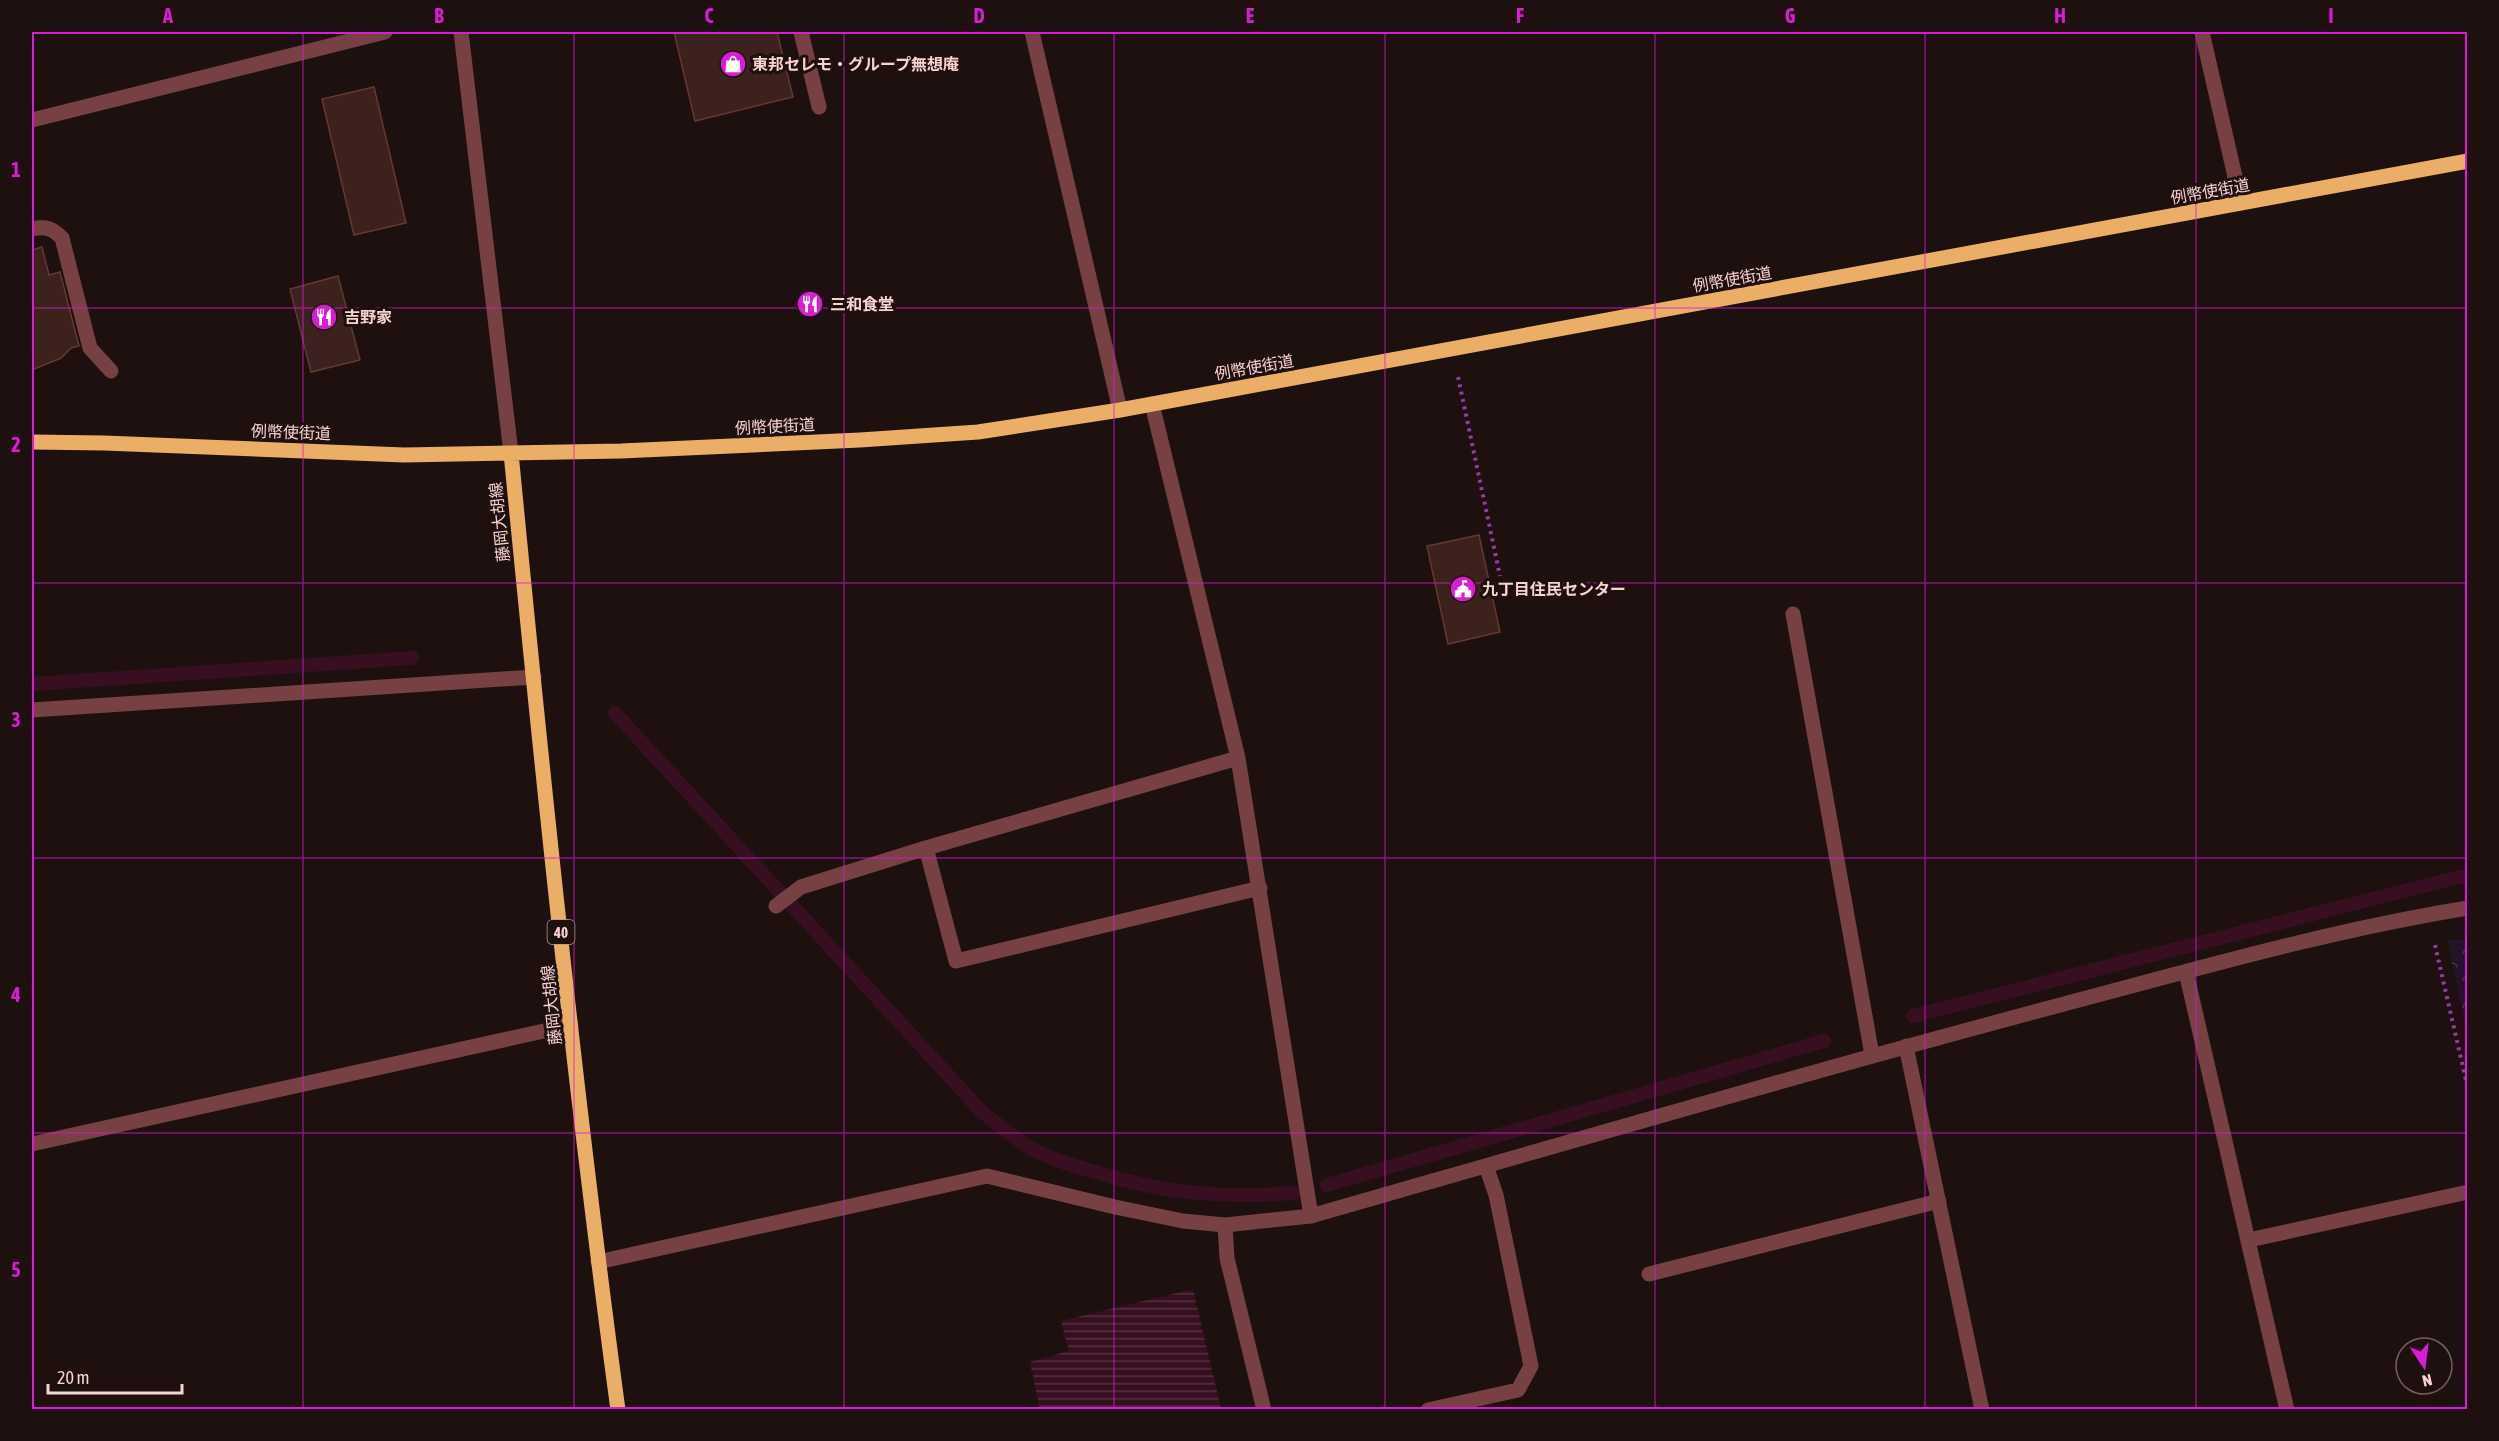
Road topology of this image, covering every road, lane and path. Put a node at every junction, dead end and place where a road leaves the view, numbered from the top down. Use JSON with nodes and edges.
{"nodes":[{"id":1,"x":385,"y":32,"type":"edge"},
{"id":2,"x":460,"y":32,"type":"edge"},
{"id":3,"x":801,"y":32,"type":"edge"},
{"id":4,"x":1032,"y":32,"type":"edge"},
{"id":5,"x":2202,"y":32,"type":"edge"},
{"id":6,"x":819,"y":107,"type":"dead end"},
{"id":7,"x":32,"y":120,"type":"edge"},
{"id":8,"x":2468,"y":161,"type":"edge"},
{"id":9,"x":2241,"y":203,"type":"junction"},
{"id":10,"x":32,"y":229,"type":"edge"},
{"id":11,"x":1452,"y":349,"type":"junction"},
{"id":12,"x":111,"y":371,"type":"dead end"},
{"id":13,"x":1152,"y":404,"type":"junction"},
{"id":14,"x":1120,"y":410,"type":"junction"},
{"id":15,"x":32,"y":442,"type":"edge"},
{"id":16,"x":511,"y":453,"type":"junction"},
{"id":17,"x":1500,"y":576,"type":"dead end"},
{"id":18,"x":1793,"y":614,"type":"dead end"},
{"id":19,"x":534,"y":677,"type":"junction"},
{"id":20,"x":32,"y":710,"type":"edge"},
{"id":21,"x":1238,"y":758,"type":"junction"},
{"id":22,"x":926,"y":848,"type":"junction"},
{"id":23,"x":1260,"y":888,"type":"junction"},
{"id":24,"x":776,"y":906,"type":"dead end"},
{"id":25,"x":2468,"y":908,"type":"edge"},
{"id":26,"x":2435,"y":942,"type":"dead end"},
{"id":27,"x":2186,"y":972,"type":"junction"},
{"id":28,"x":571,"y":1025,"type":"junction"},
{"id":29,"x":1906,"y":1046,"type":"junction"},
{"id":30,"x":1872,"y":1055,"type":"junction"},
{"id":31,"x":2468,"y":1089,"type":"edge"},
{"id":32,"x":32,"y":1144,"type":"edge"},
{"id":33,"x":1486,"y":1166,"type":"junction"},
{"id":34,"x":2468,"y":1192,"type":"edge"},
{"id":35,"x":1939,"y":1201,"type":"junction"},
{"id":36,"x":1311,"y":1216,"type":"junction"},
{"id":37,"x":1226,"y":1225,"type":"junction"},
{"id":38,"x":2249,"y":1240,"type":"junction"},
{"id":39,"x":598,"y":1262,"type":"junction"},
{"id":40,"x":1649,"y":1274,"type":"dead end"},
{"id":41,"x":618,"y":1410,"type":"edge"},
{"id":42,"x":1264,"y":1410,"type":"edge"},
{"id":43,"x":1428,"y":1410,"type":"edge"},
{"id":44,"x":1982,"y":1410,"type":"edge"},
{"id":45,"x":2286,"y":1410,"type":"edge"}],
"edges":[{"from":1,"to":7,"type":"street"},
{"from":2,"to":16,"type":"street"},
{"from":3,"to":6,"type":"street"},
{"from":4,"to":14,"type":"street"},
{"from":5,"to":9,"type":"street"},
{"from":8,"to":9,"type":"main road","name":"例幣使街道"},
{"from":9,"to":11,"type":"main road","name":"例幣使街道"},
{"from":10,"to":12,"type":"street"},
{"from":11,"to":13,"type":"main road","name":"例幣使街道"},
{"from":11,"to":17,"type":"path"},
{"from":13,"to":14,"type":"main road","name":"例幣使街道"},
{"from":13,"to":21,"type":"street"},
{"from":14,"to":16,"type":"main road","name":"例幣使街道"},
{"from":15,"to":16,"type":"main road","name":"例幣使街道"},
{"from":16,"to":19,"type":"main road","name":"藤岡大胡線","number":"40"},
{"from":18,"to":30,"type":"street"},
{"from":19,"to":20,"type":"street"},
{"from":19,"to":28,"type":"main road","name":"藤岡大胡線","number":"40"},
{"from":21,"to":22,"type":"street"},
{"from":21,"to":23,"type":"street"},
{"from":22,"to":23,"type":"street"},
{"from":22,"to":24,"type":"street"},
{"from":23,"to":36,"type":"street"},
{"from":25,"to":27,"type":"street"},
{"from":26,"to":31,"type":"path"},
{"from":27,"to":29,"type":"street"},
{"from":27,"to":38,"type":"street"},
{"from":28,"to":32,"type":"street"},
{"from":28,"to":39,"type":"main road","name":"藤岡大胡線","number":"40"},
{"from":29,"to":30,"type":"street"},
{"from":29,"to":35,"type":"street"},
{"from":30,"to":33,"type":"street"},
{"from":33,"to":36,"type":"street"},
{"from":33,"to":43,"type":"street"},
{"from":34,"to":38,"type":"street"},
{"from":35,"to":40,"type":"street"},
{"from":35,"to":44,"type":"street"},
{"from":36,"to":37,"type":"street"},
{"from":37,"to":39,"type":"street"},
{"from":37,"to":42,"type":"street"},
{"from":38,"to":45,"type":"street"},
{"from":39,"to":41,"type":"main road","name":"藤岡大胡線","number":"40"}]}
